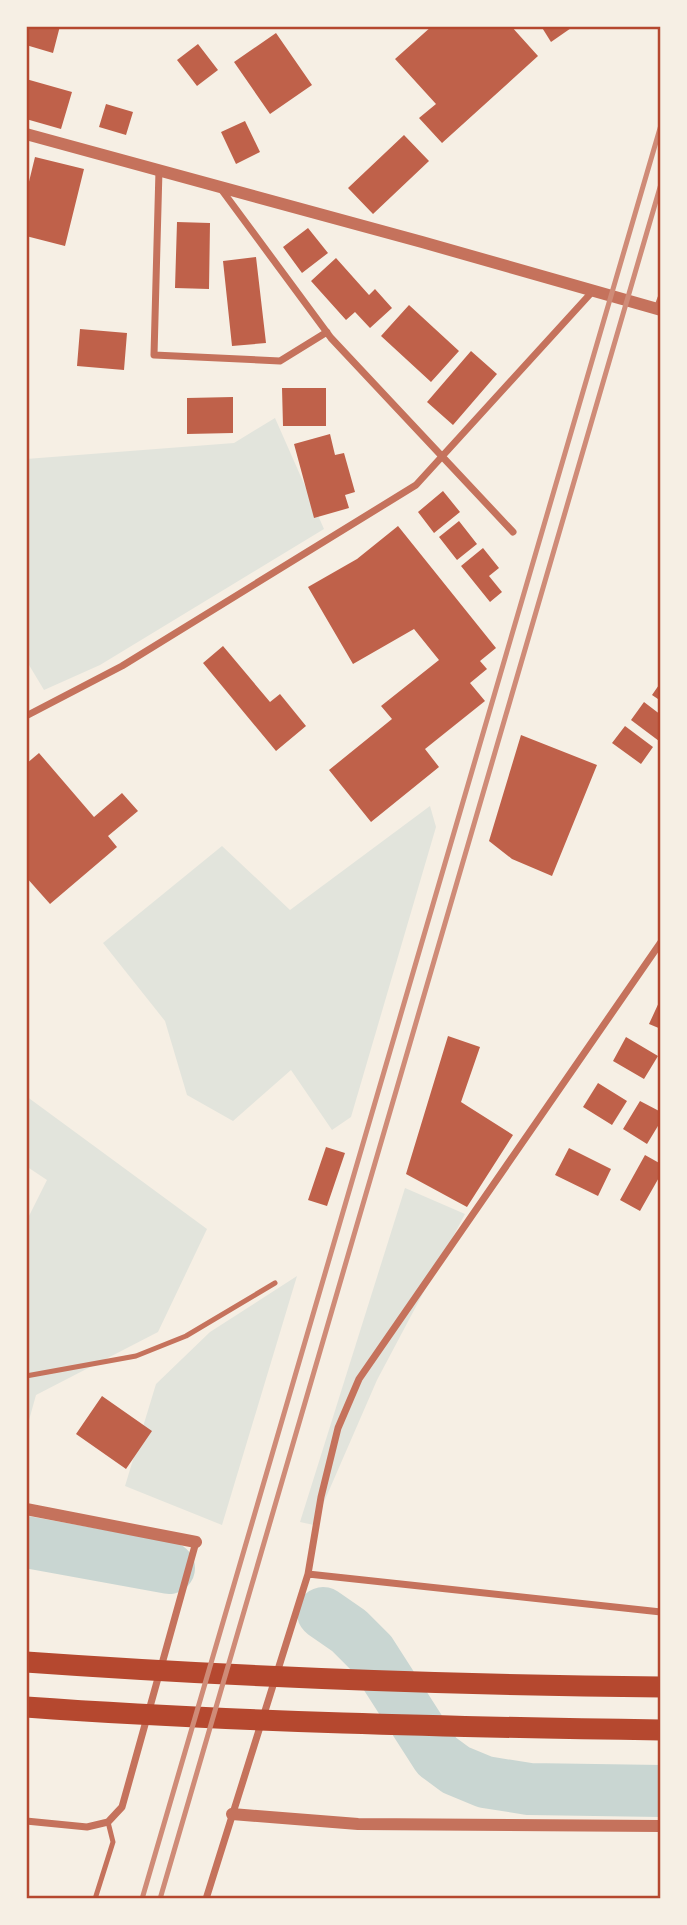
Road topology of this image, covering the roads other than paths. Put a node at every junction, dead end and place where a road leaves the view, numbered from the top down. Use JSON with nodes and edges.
{"nodes":[{"id":1,"x":26,"y":135,"type":"edge"},
{"id":2,"x":159,"y":170,"type":"junction"},
{"id":3,"x":219,"y":188,"type":"junction"},
{"id":4,"x":592,"y":292,"type":"junction"},
{"id":5,"x":660,"y":306,"type":"edge"},
{"id":6,"x":327,"y":332,"type":"junction"},
{"id":7,"x":444,"y":457,"type":"junction"},
{"id":8,"x":513,"y":532,"type":"dead end"},
{"id":9,"x":26,"y":716,"type":"edge"},
{"id":10,"x":661,"y":942,"type":"edge"},
{"id":11,"x":275,"y":1283,"type":"dead end"},
{"id":12,"x":26,"y":1376,"type":"edge"},
{"id":13,"x":26,"y":1508,"type":"edge"},
{"id":14,"x":196,"y":1542,"type":"joint"},
{"id":15,"x":308,"y":1574,"type":"junction"},
{"id":16,"x":661,"y":1612,"type":"edge"},
{"id":17,"x":26,"y":1662,"type":"edge"},
{"id":18,"x":661,"y":1687,"type":"edge"},
{"id":19,"x":26,"y":1707,"type":"edge"},
{"id":20,"x":661,"y":1730,"type":"edge"},
{"id":21,"x":232,"y":1814,"type":"junction"},
{"id":22,"x":26,"y":1821,"type":"edge"},
{"id":23,"x":108,"y":1822,"type":"junction"},
{"id":24,"x":661,"y":1826,"type":"edge"},
{"id":25,"x":95,"y":1899,"type":"edge"},
{"id":26,"x":205,"y":1899,"type":"edge"}],
"edges":[{"from":1,"to":2,"type":"street"},
{"from":2,"to":3,"type":"street"},
{"from":2,"to":6,"type":"street"},
{"from":3,"to":4,"type":"street"},
{"from":3,"to":6,"type":"street"},
{"from":4,"to":5,"type":"street"},
{"from":4,"to":7,"type":"street"},
{"from":6,"to":7,"type":"street"},
{"from":7,"to":8,"type":"street"},
{"from":7,"to":9,"type":"street"},
{"from":10,"to":15,"type":"street"},
{"from":11,"to":12,"type":"lane"},
{"from":13,"to":14,"type":"street"},
{"from":14,"to":23,"type":"street"},
{"from":15,"to":16,"type":"street"},
{"from":15,"to":21,"type":"street"},
{"from":17,"to":18,"type":"highway"},
{"from":19,"to":20,"type":"highway"},
{"from":21,"to":24,"type":"street"},
{"from":21,"to":26,"type":"street"},
{"from":22,"to":23,"type":"street"},
{"from":23,"to":25,"type":"lane"}]}
